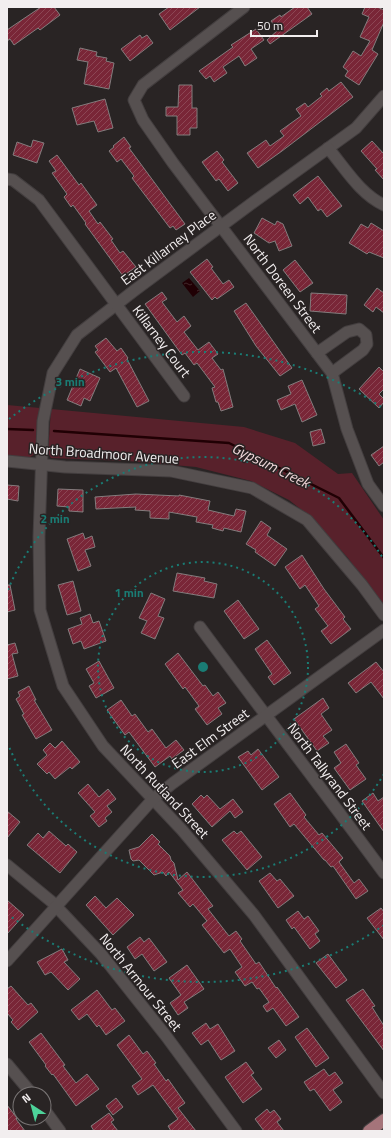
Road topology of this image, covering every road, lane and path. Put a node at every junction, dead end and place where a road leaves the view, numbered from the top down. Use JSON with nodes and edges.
{"nodes":[{"id":1,"x":244,"y":7,"type":"edge"},
{"id":2,"x":384,"y":96,"type":"edge"},
{"id":3,"x":328,"y":148,"type":"junction"},
{"id":4,"x":7,"y":179,"type":"edge"},
{"id":5,"x":384,"y":205,"type":"edge"},
{"id":6,"x":221,"y":226,"type":"junction"},
{"id":7,"x":116,"y":304,"type":"junction"},
{"id":8,"x":317,"y":353,"type":"junction"},
{"id":9,"x":332,"y":373,"type":"junction"},
{"id":10,"x":184,"y":396,"type":"dead end"},
{"id":11,"x":7,"y":461,"type":"edge"},
{"id":12,"x":42,"y":465,"type":"junction"},
{"id":13,"x":382,"y":500,"type":"edge"},
{"id":14,"x":384,"y":615,"type":"edge"},
{"id":15,"x":200,"y":627,"type":"dead end"},
{"id":16,"x":384,"y":630,"type":"edge"},
{"id":17,"x":265,"y":716,"type":"junction"},
{"id":18,"x":154,"y":799,"type":"junction"},
{"id":19,"x":7,"y":865,"type":"edge"},
{"id":20,"x":384,"y":873,"type":"edge"},
{"id":21,"x":56,"y":907,"type":"junction"},
{"id":22,"x":7,"y":961,"type":"edge"},
{"id":23,"x":7,"y":1064,"type":"edge"},
{"id":24,"x":25,"y":1086,"type":"edge"},
{"id":25,"x":384,"y":1093,"type":"edge"},
{"id":26,"x":52,"y":1120,"type":"edge"},
{"id":27,"x":384,"y":1120,"type":"edge"},
{"id":28,"x":60,"y":1131,"type":"edge"},
{"id":29,"x":236,"y":1131,"type":"edge"},
{"id":30,"x":369,"y":1131,"type":"edge"}],
"edges":[{"from":1,"to":6,"type":"street","name":"North Doreen Street"},
{"from":2,"to":3,"type":"street","name":"East Killarney Place"},
{"from":3,"to":5,"type":"street"},
{"from":3,"to":6,"type":"street","name":"East Killarney Place"},
{"from":4,"to":7,"type":"street","name":"Killarney Court"},
{"from":6,"to":7,"type":"street","name":"East Killarney Place"},
{"from":6,"to":8,"type":"street","name":"North Doreen Street"},
{"from":7,"to":10,"type":"street","name":"Killarney Court"},
{"from":7,"to":12,"type":"street","name":"East Killarney Place"},
{"from":8,"to":9,"type":"street","name":"North Doreen Street"},
{"from":8,"to":9,"type":"street"},
{"from":9,"to":13,"type":"street","name":"North Doreen Street"},
{"from":11,"to":12,"type":"street","name":"North Broadmoor Avenue"},
{"from":12,"to":14,"type":"street","name":"North Broadmoor Avenue"},
{"from":12,"to":18,"type":"street","name":"North Rutland Street"},
{"from":15,"to":17,"type":"street","name":"North Tallyrand Street"},
{"from":16,"to":17,"type":"street","name":"East Elm Street"},
{"from":17,"to":18,"type":"street","name":"East Elm Street"},
{"from":17,"to":20,"type":"street","name":"North Tallyrand Street"},
{"from":18,"to":21,"type":"street","name":"East Elm Street"},
{"from":18,"to":25,"type":"street","name":"North Rutland Street"},
{"from":19,"to":21,"type":"street","name":"North Armour Street"},
{"from":21,"to":22,"type":"street","name":"East Elm Street"},
{"from":21,"to":29,"type":"street","name":"North Armour Street"},
{"from":23,"to":24,"type":"street"},
{"from":26,"to":28,"type":"street"},
{"from":27,"to":30,"type":"main road"}]}
